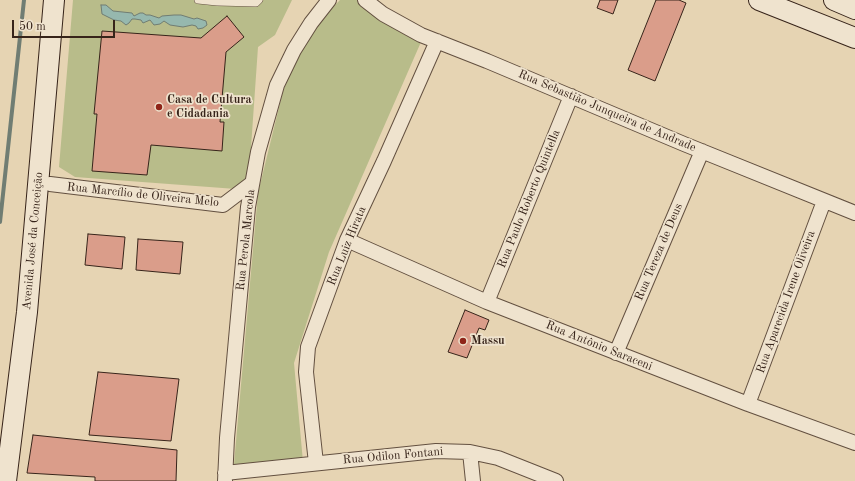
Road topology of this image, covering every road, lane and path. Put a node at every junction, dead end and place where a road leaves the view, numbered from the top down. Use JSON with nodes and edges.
{"nodes":[{"id":1,"x":54,"y":0,"type":"edge"},
{"id":2,"x":198,"y":0,"type":"edge"},
{"id":3,"x":258,"y":0,"type":"edge"},
{"id":4,"x":329,"y":0,"type":"edge"},
{"id":5,"x":365,"y":0,"type":"edge"},
{"id":6,"x":759,"y":0,"type":"edge"},
{"id":7,"x":834,"y":0,"type":"edge"},
{"id":8,"x":855,"y":9,"type":"edge"},
{"id":9,"x":855,"y":38,"type":"edge"},
{"id":10,"x":437,"y":41,"type":"junction"},
{"id":11,"x":571,"y":96,"type":"junction"},
{"id":12,"x":702,"y":151,"type":"junction"},
{"id":13,"x":252,"y":183,"type":"junction"},
{"id":14,"x":50,"y":184,"type":"dead end"},
{"id":15,"x":824,"y":200,"type":"junction"},
{"id":16,"x":855,"y":213,"type":"edge"},
{"id":17,"x":347,"y":240,"type":"junction"},
{"id":18,"x":487,"y":302,"type":"junction"},
{"id":19,"x":616,"y":353,"type":"junction"},
{"id":20,"x":748,"y":404,"type":"junction"},
{"id":21,"x":855,"y":443,"type":"edge"},
{"id":22,"x":470,"y":452,"type":"junction"},
{"id":23,"x":316,"y":463,"type":"junction"},
{"id":24,"x":225,"y":477,"type":"edge"},
{"id":25,"x":6,"y":481,"type":"edge"},
{"id":26,"x":473,"y":481,"type":"edge"},
{"id":27,"x":556,"y":481,"type":"edge"}],
"edges":[{"from":1,"to":25,"type":"street","name":"Avenida José da Conceição"},
{"from":2,"to":3,"type":"lane"},
{"from":4,"to":13,"type":"street","name":"Rua Perola Marcola"},
{"from":5,"to":10,"type":"street","name":"Rua Sebastião Junqueira de Andrade"},
{"from":6,"to":9,"type":"street"},
{"from":7,"to":8,"type":"street"},
{"from":10,"to":11,"type":"street","name":"Rua Sebastião Junqueira de Andrade"},
{"from":10,"to":17,"type":"street","name":"Rua Luiz Hirata"},
{"from":11,"to":12,"type":"street","name":"Rua Sebastião Junqueira de Andrade"},
{"from":11,"to":18,"type":"street","name":"Rua Paulo Roberto Quintella"},
{"from":12,"to":15,"type":"street","name":"Rua Sebastião Junqueira de Andrade"},
{"from":12,"to":19,"type":"street","name":"Rua Tereza de Deus"},
{"from":13,"to":14,"type":"street","name":"Rua Marcílio de Oliveira Melo"},
{"from":13,"to":24,"type":"street","name":"Rua Perola Marcola"},
{"from":15,"to":16,"type":"street","name":"Rua Sebastião Junqueira de Andrade"},
{"from":15,"to":20,"type":"street","name":"Rua Aparecida Irene Oliveira"},
{"from":17,"to":18,"type":"street","name":"Rua Antônio Saraceni"},
{"from":17,"to":23,"type":"street","name":"Rua Luiz Hirata"},
{"from":18,"to":19,"type":"street","name":"Rua Antônio Saraceni"},
{"from":19,"to":20,"type":"street","name":"Rua Antônio Saraceni"},
{"from":20,"to":21,"type":"street","name":"Rua Antônio Saraceni"},
{"from":22,"to":23,"type":"street","name":"Rua Odilon Fontani"},
{"from":22,"to":26,"type":"street"},
{"from":22,"to":27,"type":"street","name":"Rua Odilon Fontani"},
{"from":23,"to":24,"type":"street","name":"Rua Odilon Fontani"}]}
